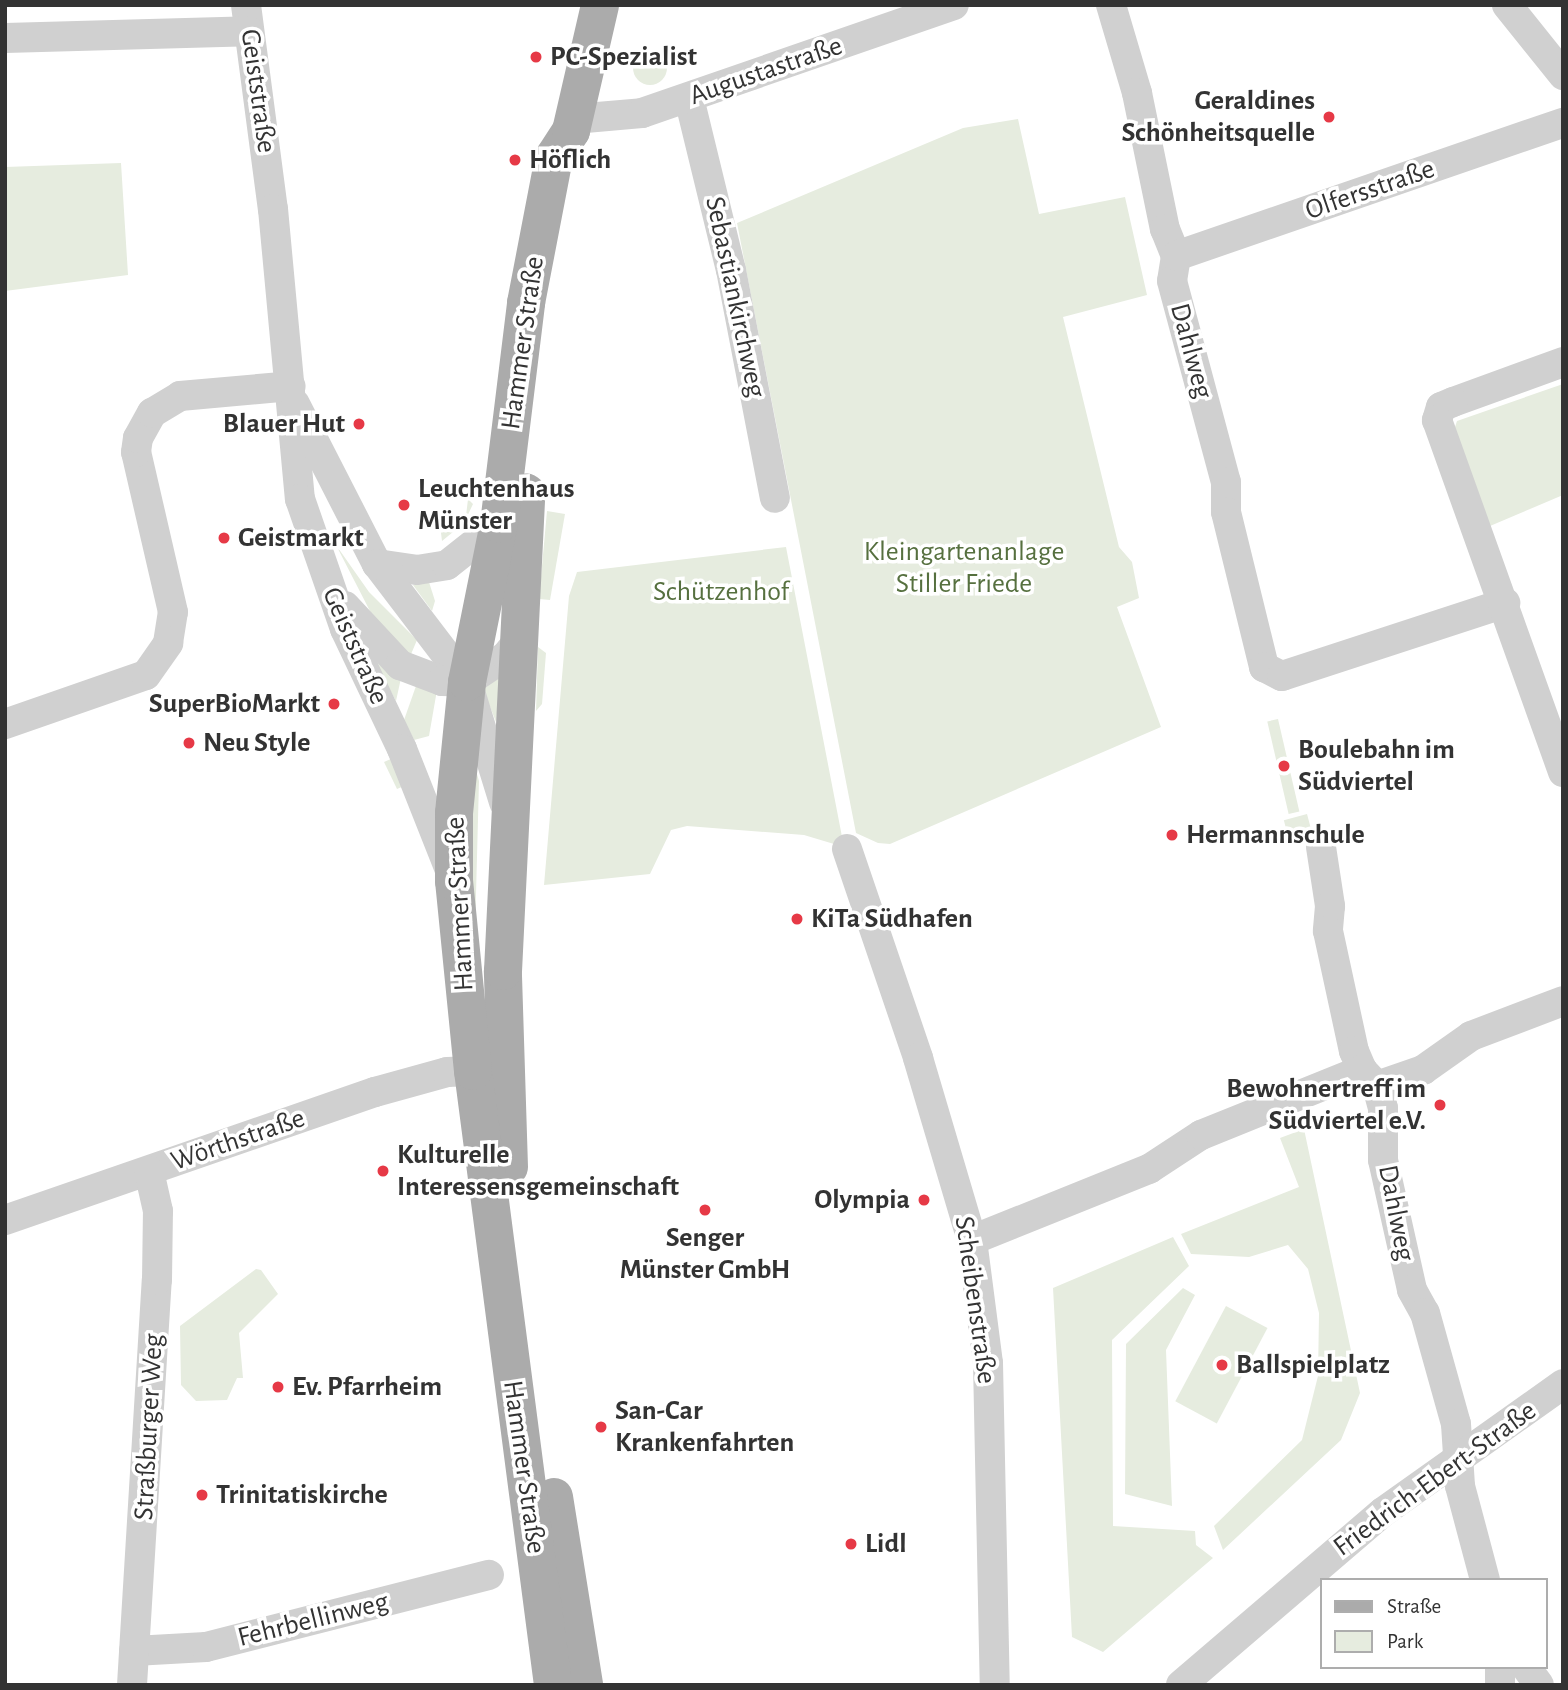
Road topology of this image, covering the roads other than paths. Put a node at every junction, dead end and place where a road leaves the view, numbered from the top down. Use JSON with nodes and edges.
{"nodes":[{"id":1,"x":600,"y":5,"type":"edge"},
{"id":2,"x":954,"y":5,"type":"edge"},
{"id":3,"x":1111,"y":5,"type":"edge"},
{"id":4,"x":1507,"y":5,"type":"edge"},
{"id":5,"x":247,"y":18,"type":"edge"},
{"id":6,"x":5,"y":38,"type":"edge"},
{"id":7,"x":1563,"y":75,"type":"edge"},
{"id":8,"x":689,"y":98,"type":"junction"},
{"id":9,"x":1563,"y":123,"type":"edge"},
{"id":10,"x":573,"y":125,"type":"junction"},
{"id":11,"x":1176,"y":256,"type":"junction"},
{"id":12,"x":1563,"y":362,"type":"edge"},
{"id":13,"x":292,"y":393,"type":"junction"},
{"id":14,"x":775,"y":498,"type":"dead end"},
{"id":15,"x":499,"y":524,"type":"junction"},
{"id":16,"x":377,"y":564,"type":"junction"},
{"id":17,"x":329,"y":587,"type":"junction"},
{"id":18,"x":1505,"y":603,"type":"junction"},
{"id":19,"x":520,"y":639,"type":"junction"},
{"id":20,"x":467,"y":682,"type":"junction"},
{"id":21,"x":5,"y":724,"type":"edge"},
{"id":22,"x":1563,"y":772,"type":"edge"},
{"id":23,"x":509,"y":830,"type":"junction"},
{"id":24,"x":1321,"y":847,"type":"dead end"},
{"id":25,"x":847,"y":849,"type":"dead end"},
{"id":26,"x":454,"y":881,"type":"junction"},
{"id":27,"x":1563,"y":1001,"type":"edge"},
{"id":28,"x":473,"y":1071,"type":"junction"},
{"id":29,"x":1369,"y":1078,"type":"junction"},
{"id":30,"x":149,"y":1171,"type":"junction"},
{"id":31,"x":5,"y":1220,"type":"edge"},
{"id":32,"x":972,"y":1240,"type":"junction"},
{"id":33,"x":1563,"y":1384,"type":"edge"},
{"id":34,"x":1458,"y":1458,"type":"junction"},
{"id":35,"x":489,"y":1575,"type":"dead end"},
{"id":36,"x":1484,"y":1578,"type":"edge"},
{"id":37,"x":134,"y":1651,"type":"junction"},
{"id":38,"x":1527,"y":1669,"type":"edge"},
{"id":39,"x":132,"y":1685,"type":"edge"},
{"id":40,"x":553,"y":1685,"type":"edge"},
{"id":41,"x":584,"y":1685,"type":"edge"},
{"id":42,"x":995,"y":1685,"type":"edge"},
{"id":43,"x":1181,"y":1685,"type":"edge"},
{"id":44,"x":1539,"y":1685,"type":"edge"}],
"edges":[{"from":1,"to":10,"type":"main road","name":"Hammer Straße"},
{"from":2,"to":8,"type":"street","name":"Augustastraße"},
{"from":3,"to":11,"type":"street","name":"Dahlweg"},
{"from":4,"to":7,"type":"street"},
{"from":5,"to":6,"type":"street"},
{"from":5,"to":13,"type":"street","name":"Geiststraße"},
{"from":8,"to":10,"type":"street","name":"Augustastraße"},
{"from":8,"to":14,"type":"street","name":"Sebastiankirchweg"},
{"from":9,"to":11,"type":"street","name":"Olfersstraße"},
{"from":10,"to":15,"type":"main road","name":"Hammer Straße"},
{"from":10,"to":19,"type":"main road","name":"Hammer Straße"},
{"from":11,"to":18,"type":"street","name":"Dahlweg"},
{"from":12,"to":18,"type":"street"},
{"from":13,"to":16,"type":"street","name":"Geiststraße"},
{"from":13,"to":17,"type":"street","name":"Geiststraße"},
{"from":13,"to":21,"type":"street"},
{"from":15,"to":16,"type":"street"},
{"from":15,"to":20,"type":"main road","name":"Hammer Straße"},
{"from":16,"to":20,"type":"street","name":"Geiststraße"},
{"from":17,"to":20,"type":"street"},
{"from":17,"to":26,"type":"street","name":"Geiststraße"},
{"from":18,"to":22,"type":"street"},
{"from":19,"to":20,"type":"street"},
{"from":19,"to":23,"type":"main road","name":"Hammer Straße"},
{"from":20,"to":23,"type":"street","name":"Geiststraße"},
{"from":20,"to":26,"type":"main road","name":"Hammer Straße"},
{"from":23,"to":41,"type":"main road","name":"Hammer Straße"},
{"from":24,"to":29,"type":"street","name":"Dahlweg"},
{"from":25,"to":32,"type":"street","name":"Scheibenstraße"},
{"from":26,"to":28,"type":"main road","name":"Hammer Straße"},
{"from":27,"to":29,"type":"street"},
{"from":28,"to":30,"type":"street","name":"Wörthstraße"},
{"from":28,"to":40,"type":"main road","name":"Hammer Straße"},
{"from":29,"to":32,"type":"street"},
{"from":29,"to":34,"type":"street","name":"Dahlweg"},
{"from":30,"to":31,"type":"street","name":"Wörthstraße"},
{"from":30,"to":37,"type":"street","name":"Straßburger Weg"},
{"from":32,"to":42,"type":"street","name":"Scheibenstraße"},
{"from":33,"to":34,"type":"street","name":"Friedrich-Ebert-Straße"},
{"from":34,"to":36,"type":"street","name":"Dahlweg"},
{"from":34,"to":43,"type":"street","name":"Friedrich-Ebert-Straße"},
{"from":35,"to":37,"type":"street","name":"Fehrbellinweg"},
{"from":37,"to":39,"type":"street","name":"Straßburger Weg"},
{"from":38,"to":44,"type":"street"}]}
